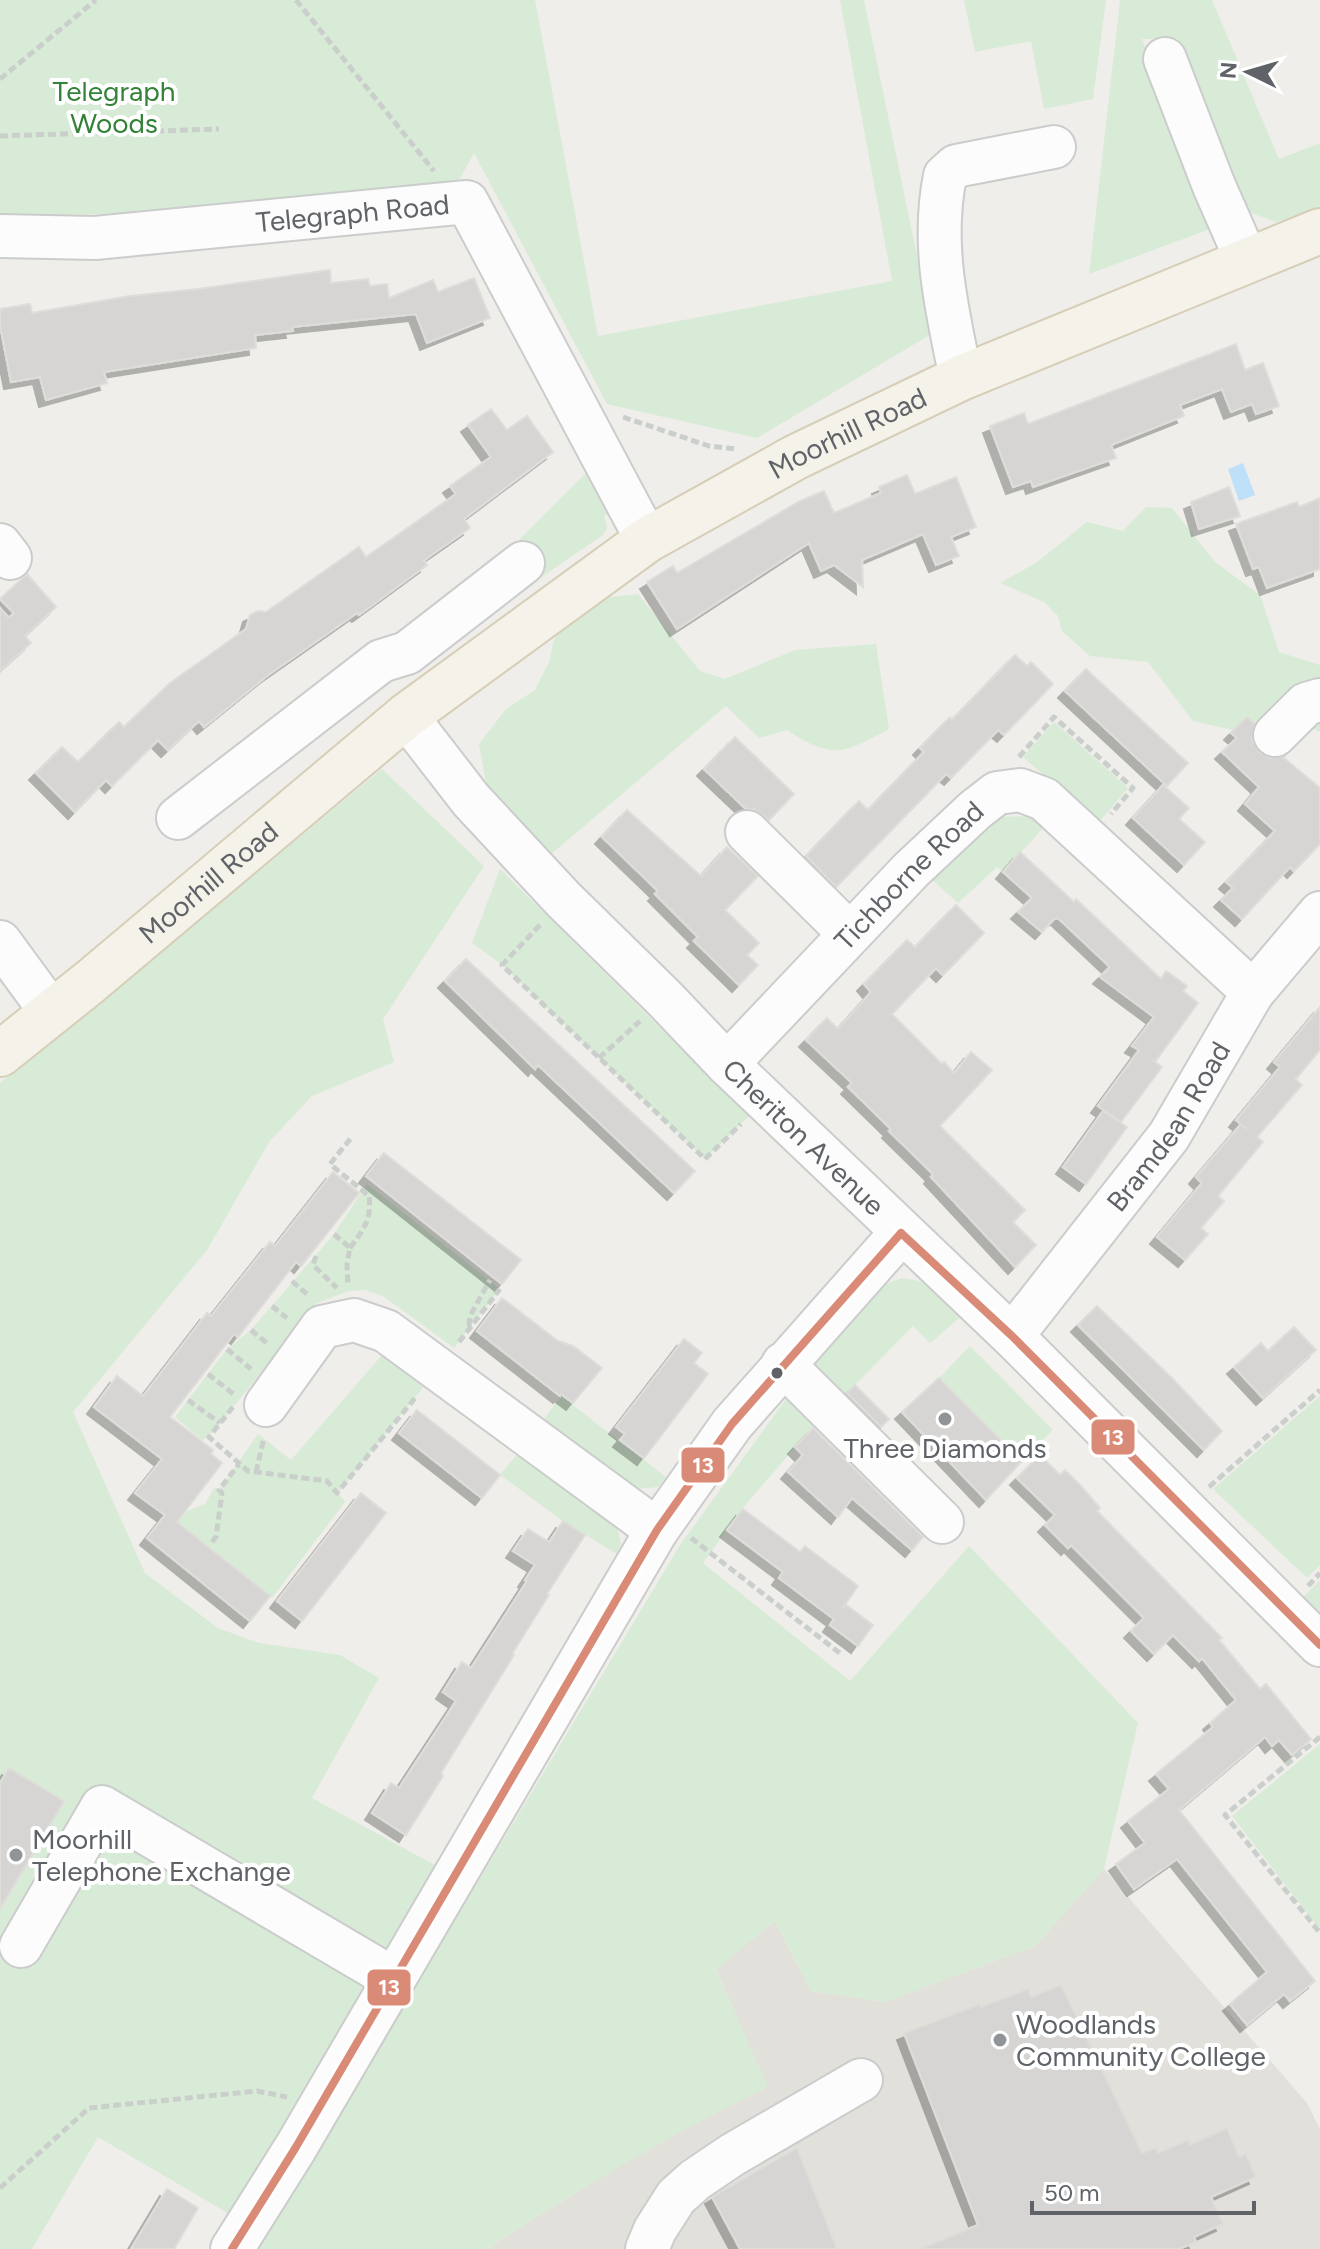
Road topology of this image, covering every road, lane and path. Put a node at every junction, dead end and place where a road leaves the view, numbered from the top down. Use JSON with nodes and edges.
{"nodes":[{"id":1,"x":96,"y":0,"type":"edge"},
{"id":2,"x":296,"y":0,"type":"edge"},
{"id":3,"x":1165,"y":59,"type":"dead end"},
{"id":4,"x":0,"y":79,"type":"edge"},
{"id":5,"x":219,"y":129,"type":"dead end"},
{"id":6,"x":0,"y":136,"type":"edge"},
{"id":7,"x":1054,"y":147,"type":"dead end"},
{"id":8,"x":467,"y":202,"type":"junction"},
{"id":9,"x":1320,"y":231,"type":"edge"},
{"id":10,"x":0,"y":236,"type":"edge"},
{"id":11,"x":1247,"y":261,"type":"junction"},
{"id":12,"x":961,"y":378,"type":"junction"},
{"id":13,"x":621,"y":417,"type":"dead end"},
{"id":14,"x":738,"y":450,"type":"dead end"},
{"id":15,"x":647,"y":540,"type":"junction"},
{"id":16,"x":523,"y":563,"type":"dead end"},
{"id":17,"x":381,"y":661,"type":"junction"},
{"id":18,"x":1320,"y":700,"type":"edge"},
{"id":19,"x":411,"y":712,"type":"junction"},
{"id":20,"x":1275,"y":735,"type":"dead end"},
{"id":21,"x":1020,"y":790,"type":"junction"},
{"id":22,"x":178,"y":818,"type":"dead end"},
{"id":23,"x":747,"y":832,"type":"dead end"},
{"id":24,"x":1088,"y":841,"type":"junction"},
{"id":25,"x":563,"y":899,"type":"junction"},
{"id":26,"x":1316,"y":925,"type":"edge"},
{"id":27,"x":849,"y":933,"type":"junction"},
{"id":28,"x":0,"y":942,"type":"edge"},
{"id":29,"x":1253,"y":992,"type":"junction"},
{"id":30,"x":664,"y":998,"type":"junction"},
{"id":31,"x":52,"y":1013,"type":"junction"},
{"id":32,"x":0,"y":1054,"type":"edge"},
{"id":33,"x":599,"y":1058,"type":"junction"},
{"id":34,"x":727,"y":1064,"type":"junction"},
{"id":35,"x":764,"y":1101,"type":"junction"},
{"id":36,"x":351,"y":1138,"type":"dead end"},
{"id":37,"x":901,"y":1233,"type":"junction"},
{"id":38,"x":334,"y":1234,"type":"dead end"},
{"id":39,"x":350,"y":1248,"type":"junction"},
{"id":40,"x":316,"y":1256,"type":"dead end"},
{"id":41,"x":490,"y":1280,"type":"dead end"},
{"id":42,"x":292,"y":1281,"type":"dead end"},
{"id":43,"x":500,"y":1289,"type":"dead end"},
{"id":44,"x":316,"y":1303,"type":"dead end"},
{"id":45,"x":469,"y":1328,"type":"junction"},
{"id":46,"x":251,"y":1330,"type":"dead end"},
{"id":47,"x":1012,"y":1336,"type":"junction"},
{"id":48,"x":227,"y":1349,"type":"dead end"},
{"id":49,"x":277,"y":1352,"type":"dead end"},
{"id":50,"x":783,"y":1364,"type":"junction"},
{"id":51,"x":438,"y":1369,"type":"junction"},
{"id":52,"x":208,"y":1374,"type":"dead end"},
{"id":53,"x":1320,"y":1390,"type":"edge"},
{"id":54,"x":255,"y":1393,"type":"junction"},
{"id":55,"x":188,"y":1400,"type":"dead end"},
{"id":56,"x":221,"y":1423,"type":"dead end"},
{"id":57,"x":239,"y":1464,"type":"dead end"},
{"id":58,"x":1184,"y":1509,"type":"junction"},
{"id":59,"x":942,"y":1522,"type":"dead end"},
{"id":60,"x":661,"y":1524,"type":"junction"},
{"id":61,"x":212,"y":1542,"type":"dead end"},
{"id":62,"x":1320,"y":1645,"type":"edge"},
{"id":63,"x":841,"y":1654,"type":"dead end"},
{"id":64,"x":1320,"y":1737,"type":"edge"},
{"id":65,"x":1320,"y":1933,"type":"edge"},
{"id":66,"x":21,"y":1946,"type":"dead end"},
{"id":67,"x":394,"y":1979,"type":"junction"},
{"id":68,"x":861,"y":2080,"type":"dead end"},
{"id":69,"x":282,"y":2095,"type":"dead end"},
{"id":70,"x":0,"y":2188,"type":"edge"},
{"id":71,"x":232,"y":2249,"type":"edge"},
{"id":72,"x":647,"y":2249,"type":"edge"}],
"edges":[{"from":1,"to":4,"type":"path"},
{"from":2,"to":8,"type":"path"},
{"from":3,"to":11,"type":"street"},
{"from":5,"to":6,"type":"path"},
{"from":7,"to":12,"type":"street"},
{"from":8,"to":10,"type":"street","name":"Telegraph Road"},
{"from":8,"to":15,"type":"street","name":"Telegraph Road"},
{"from":9,"to":11,"type":"main road","name":"Moorhill Road"},
{"from":11,"to":12,"type":"main road","name":"Moorhill Road"},
{"from":12,"to":15,"type":"main road","name":"Moorhill Road"},
{"from":13,"to":14,"type":"path"},
{"from":15,"to":19,"type":"main road","name":"Moorhill Road"},
{"from":16,"to":17,"type":"street"},
{"from":17,"to":19,"type":"street"},
{"from":17,"to":22,"type":"street"},
{"from":18,"to":20,"type":"street"},
{"from":19,"to":25,"type":"street","name":"Cheriton Avenue"},
{"from":19,"to":31,"type":"main road","name":"Moorhill Road"},
{"from":21,"to":24,"type":"street","name":"Tichborne Road"},
{"from":21,"to":24,"type":"path"},
{"from":21,"to":27,"type":"street","name":"Tichborne Road"},
{"from":23,"to":27,"type":"street"},
{"from":24,"to":29,"type":"street","name":"Tichborne Road"},
{"from":25,"to":30,"type":"street","name":"Cheriton Avenue"},
{"from":25,"to":33,"type":"path"},
{"from":26,"to":29,"type":"street","name":"Bramdean Road"},
{"from":27,"to":34,"type":"street","name":"Tichborne Road"},
{"from":28,"to":31,"type":"street"},
{"from":29,"to":47,"type":"street","name":"Bramdean Road"},
{"from":30,"to":33,"type":"path"},
{"from":30,"to":34,"type":"street","name":"Cheriton Avenue"},
{"from":31,"to":32,"type":"main road","name":"Moorhill Road"},
{"from":33,"to":35,"type":"path"},
{"from":34,"to":35,"type":"street","name":"Cheriton Avenue"},
{"from":35,"to":37,"type":"street","name":"Cheriton Avenue"},
{"from":36,"to":39,"type":"path"},
{"from":37,"to":47,"type":"street","name":"Cheriton Avenue"},
{"from":37,"to":50,"type":"street"},
{"from":38,"to":39,"type":"path"},
{"from":39,"to":40,"type":"path"},
{"from":41,"to":45,"type":"path"},
{"from":42,"to":44,"type":"path"},
{"from":43,"to":45,"type":"path"},
{"from":45,"to":51,"type":"path"},
{"from":46,"to":49,"type":"path"},
{"from":47,"to":58,"type":"street","name":"Cheriton Avenue"},
{"from":48,"to":54,"type":"path"},
{"from":50,"to":59,"type":"street"},
{"from":50,"to":60,"type":"street"},
{"from":51,"to":54,"type":"street"},
{"from":51,"to":60,"type":"street"},
{"from":52,"to":54,"type":"path"},
{"from":53,"to":58,"type":"path"},
{"from":55,"to":56,"type":"path"},
{"from":57,"to":61,"type":"path"},
{"from":58,"to":62,"type":"street","name":"Cheriton Avenue"},
{"from":60,"to":63,"type":"path"},
{"from":60,"to":67,"type":"street"},
{"from":64,"to":65,"type":"path"},
{"from":66,"to":67,"type":"street"},
{"from":67,"to":71,"type":"street"},
{"from":68,"to":72,"type":"street"},
{"from":69,"to":70,"type":"path"}]}
